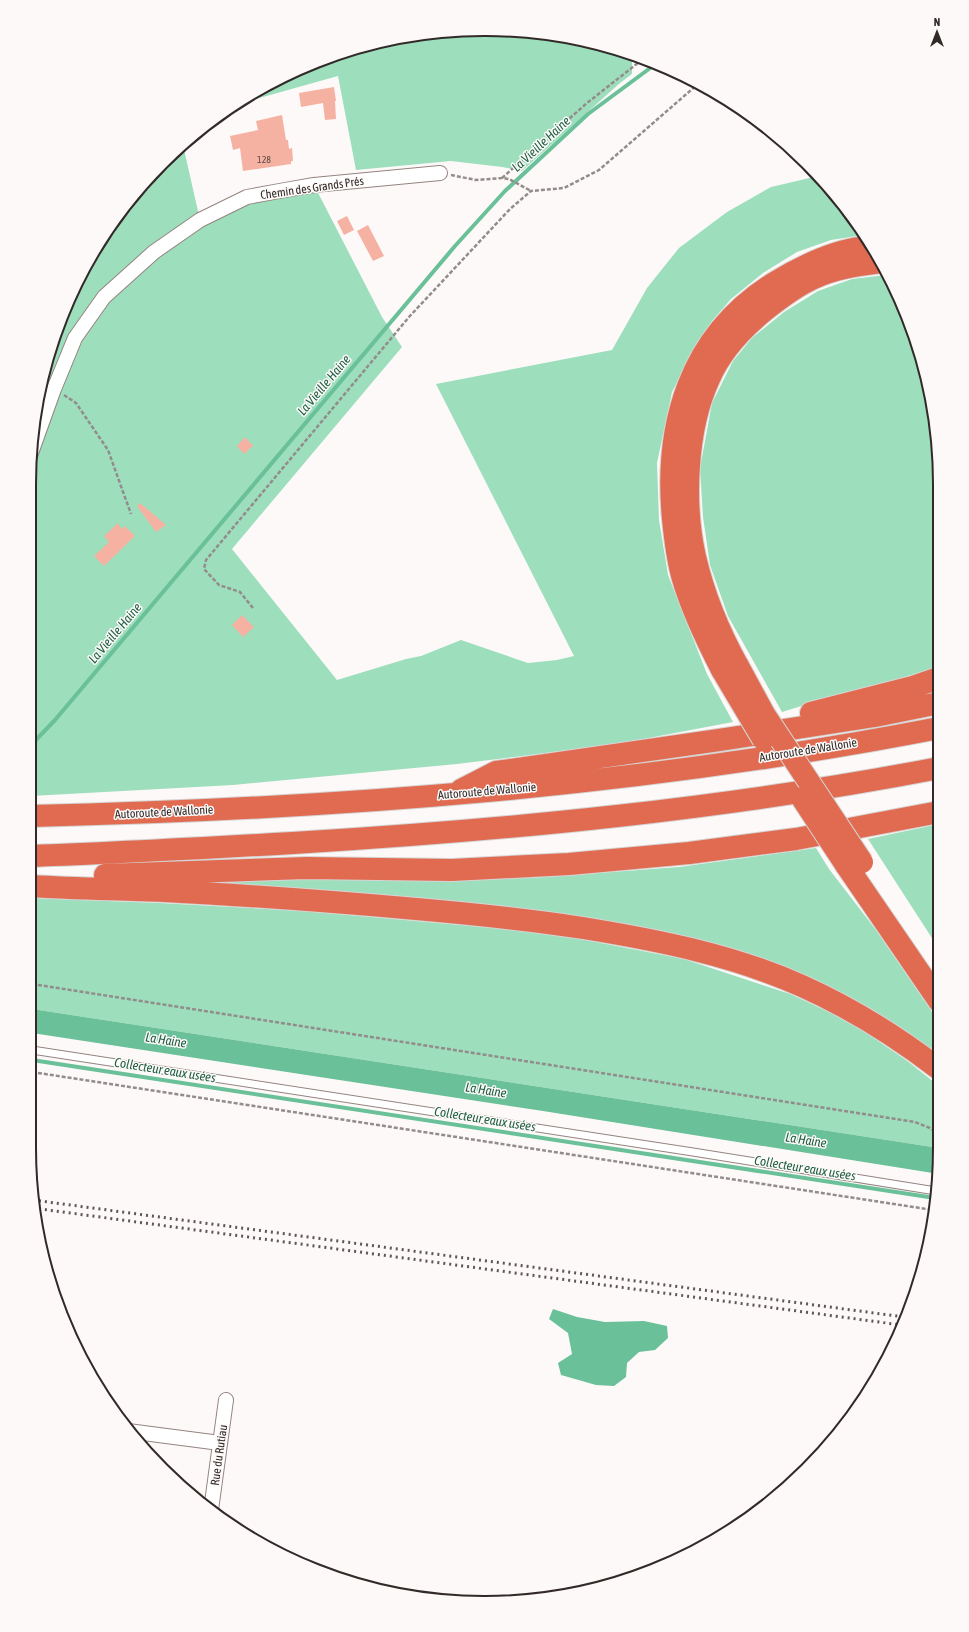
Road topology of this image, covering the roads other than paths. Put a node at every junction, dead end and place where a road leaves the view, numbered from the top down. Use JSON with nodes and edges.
{"nodes":[{"id":1,"x":440,"y":173,"type":"road end"},
{"id":2,"x":865,"y":247,"type":"edge"},
{"id":3,"x":875,"y":263,"type":"edge"},
{"id":4,"x":40,"y":429,"type":"edge"},
{"id":5,"x":730,"y":668,"type":"junction"},
{"id":6,"x":933,"y":680,"type":"edge"},
{"id":7,"x":933,"y":704,"type":"edge"},
{"id":8,"x":933,"y":729,"type":"edge"},
{"id":9,"x":642,"y":752,"type":"junction"},
{"id":10,"x":933,"y":769,"type":"edge"},
{"id":11,"x":451,"y":795,"type":"junction"},
{"id":12,"x":933,"y":813,"type":"edge"},
{"id":13,"x":36,"y":816,"type":"edge"},
{"id":14,"x":36,"y":856,"type":"edge"},
{"id":15,"x":854,"y":864,"type":"junction"},
{"id":16,"x":36,"y":878,"type":"edge"},
{"id":17,"x":36,"y":886,"type":"edge"},
{"id":18,"x":933,"y":968,"type":"edge"},
{"id":19,"x":933,"y":991,"type":"edge"},
{"id":20,"x":36,"y":1051,"type":"edge"},
{"id":21,"x":933,"y":1065,"type":"edge"},
{"id":22,"x":931,"y":1191,"type":"edge"},
{"id":23,"x":226,"y":1400,"type":"dead end"},
{"id":24,"x":138,"y":1432,"type":"edge"},
{"id":25,"x":220,"y":1443,"type":"junction"},
{"id":26,"x":212,"y":1504,"type":"edge"}],
"edges":[{"from":1,"to":4,"type":"street","name":"Chemin des Grands Prés"},
{"from":2,"to":5,"type":"highway"},
{"from":3,"to":5,"type":"highway"},
{"from":5,"to":15,"type":"highway","bridge":true},
{"from":6,"to":9,"type":"highway"},
{"from":7,"to":9,"type":"highway"},
{"from":8,"to":11,"type":"highway","name":"Autoroute de Wallonie"},
{"from":9,"to":11,"type":"highway"},
{"from":10,"to":14,"type":"highway"},
{"from":11,"to":13,"type":"highway","name":"Autoroute de Wallonie"},
{"from":12,"to":16,"type":"highway"},
{"from":15,"to":18,"type":"highway"},
{"from":15,"to":19,"type":"highway"},
{"from":17,"to":21,"type":"highway"},
{"from":20,"to":22,"type":"lane"},
{"from":23,"to":25,"type":"street","name":"Rue du Rutiau"},
{"from":24,"to":25,"type":"street"},
{"from":25,"to":26,"type":"street","name":"Rue du Rutiau"}]}
